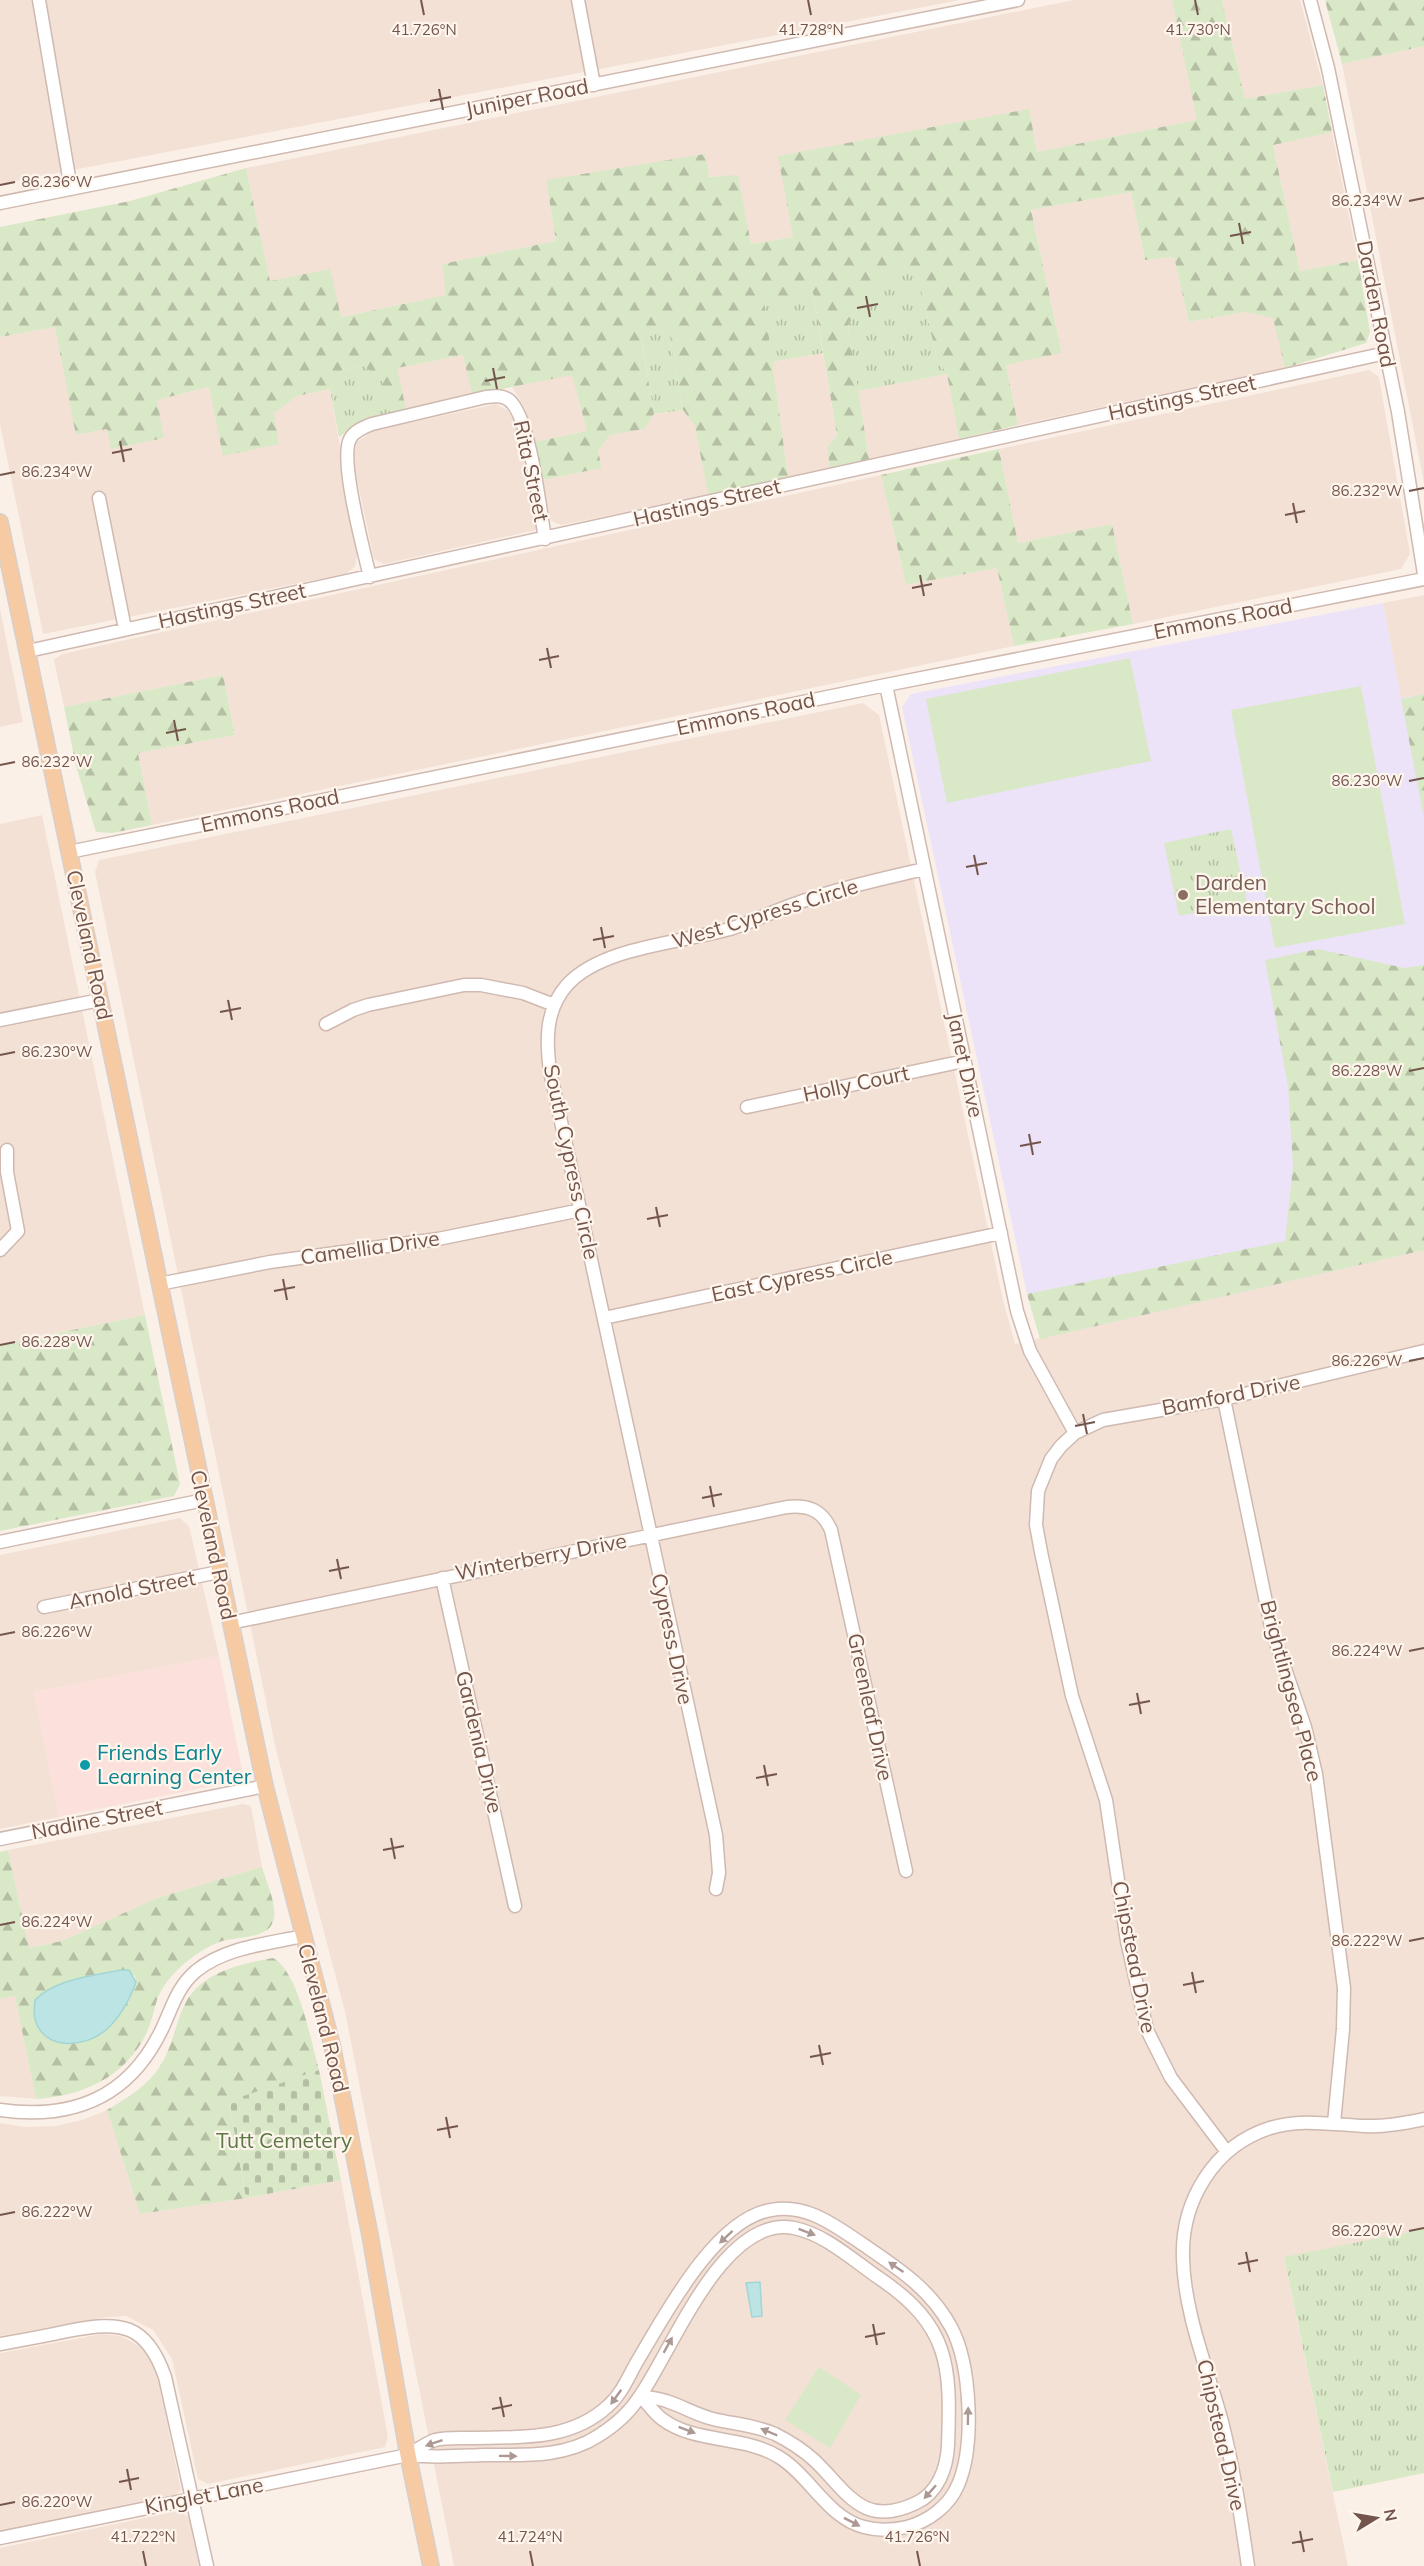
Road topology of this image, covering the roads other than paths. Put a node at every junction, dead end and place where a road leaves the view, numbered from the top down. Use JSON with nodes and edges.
{"nodes":[{"id":1,"x":39,"y":0,"type":"edge"},
{"id":2,"x":578,"y":0,"type":"edge"},
{"id":3,"x":1018,"y":0,"type":"edge"},
{"id":4,"x":1310,"y":0,"type":"edge"},
{"id":5,"x":594,"y":85,"type":"junction"},
{"id":6,"x":71,"y":189,"type":"junction"},
{"id":7,"x":0,"y":203,"type":"edge"},
{"id":8,"x":1386,"y":353,"type":"junction"},
{"id":9,"x":99,"y":498,"type":"dead end"},
{"id":10,"x":0,"y":522,"type":"edge"},
{"id":11,"x":545,"y":539,"type":"junction"},
{"id":12,"x":1424,"y":574,"type":"edge"},
{"id":13,"x":369,"y":577,"type":"junction"},
{"id":14,"x":1424,"y":579,"type":"edge"},
{"id":15,"x":125,"y":629,"type":"junction"},
{"id":16,"x":28,"y":651,"type":"junction"},
{"id":17,"x":886,"y":685,"type":"junction"},
{"id":18,"x":69,"y":852,"type":"junction"},
{"id":19,"x":924,"y":869,"type":"junction"},
{"id":20,"x":100,"y":1000,"type":"junction"},
{"id":21,"x":554,"y":1005,"type":"junction"},
{"id":22,"x":0,"y":1020,"type":"edge"},
{"id":23,"x":326,"y":1024,"type":"dead end"},
{"id":24,"x":964,"y":1061,"type":"junction"},
{"id":25,"x":747,"y":1107,"type":"dead end"},
{"id":26,"x":6,"y":1150,"type":"dead end"},
{"id":27,"x":581,"y":1210,"type":"junction"},
{"id":28,"x":1000,"y":1233,"type":"junction"},
{"id":29,"x":0,"y":1250,"type":"edge"},
{"id":30,"x":159,"y":1284,"type":"junction"},
{"id":31,"x":604,"y":1318,"type":"junction"},
{"id":32,"x":1424,"y":1351,"type":"edge"},
{"id":33,"x":1224,"y":1399,"type":"junction"},
{"id":34,"x":1075,"y":1433,"type":"junction"},
{"id":35,"x":204,"y":1500,"type":"junction"},
{"id":36,"x":650,"y":1535,"type":"junction"},
{"id":37,"x":0,"y":1542,"type":"edge"},
{"id":38,"x":834,"y":1542,"type":"joint"},
{"id":39,"x":219,"y":1572,"type":"junction"},
{"id":40,"x":442,"y":1578,"type":"junction"},
{"id":41,"x":44,"y":1607,"type":"dead end"},
{"id":42,"x":230,"y":1623,"type":"junction"},
{"id":43,"x":265,"y":1786,"type":"junction"},
{"id":44,"x":0,"y":1839,"type":"edge"},
{"id":45,"x":906,"y":1871,"type":"dead end"},
{"id":46,"x":716,"y":1889,"type":"dead end"},
{"id":47,"x":515,"y":1906,"type":"dead end"},
{"id":48,"x":303,"y":1936,"type":"junction"},
{"id":49,"x":0,"y":2110,"type":"edge"},
{"id":50,"x":1424,"y":2119,"type":"edge"},
{"id":51,"x":1334,"y":2123,"type":"junction"},
{"id":52,"x":1227,"y":2152,"type":"junction"},
{"id":53,"x":0,"y":2344,"type":"edge"},
{"id":54,"x":641,"y":2396,"type":"junction"},
{"id":55,"x":408,"y":2455,"type":"junction"},
{"id":56,"x":192,"y":2498,"type":"junction"},
{"id":57,"x":0,"y":2538,"type":"edge"},
{"id":58,"x":207,"y":2566,"type":"edge"},
{"id":59,"x":431,"y":2566,"type":"edge"},
{"id":60,"x":1248,"y":2566,"type":"edge"}],
"edges":[{"from":1,"to":6,"type":"street"},
{"from":2,"to":5,"type":"street"},
{"from":3,"to":5,"type":"street","name":"Juniper Road"},
{"from":4,"to":8,"type":"street","name":"Darden Road"},
{"from":5,"to":6,"type":"street","name":"Juniper Road"},
{"from":6,"to":7,"type":"street","name":"Juniper Road"},
{"from":8,"to":11,"type":"street","name":"Hastings Street"},
{"from":8,"to":12,"type":"street","name":"Darden Road"},
{"from":9,"to":15,"type":"street"},
{"from":10,"to":16,"type":"main road","name":"Cleveland Road"},
{"from":11,"to":13,"type":"street","name":"Hastings Street"},
{"from":11,"to":13,"type":"street","name":"Rita Street"},
{"from":13,"to":15,"type":"street","name":"Hastings Street"},
{"from":14,"to":17,"type":"street","name":"Emmons Road"},
{"from":15,"to":16,"type":"street","name":"Hastings Street"},
{"from":16,"to":18,"type":"main road","name":"Cleveland Road"},
{"from":17,"to":18,"type":"street","name":"Emmons Road"},
{"from":17,"to":19,"type":"street","name":"Janet Drive"},
{"from":18,"to":20,"type":"main road","name":"Cleveland Road"},
{"from":19,"to":21,"type":"street","name":"West Cypress Circle"},
{"from":19,"to":24,"type":"street","name":"Janet Drive"},
{"from":20,"to":22,"type":"street"},
{"from":20,"to":30,"type":"main road","name":"Cleveland Road"},
{"from":21,"to":23,"type":"street"},
{"from":21,"to":27,"type":"street","name":"South Cypress Circle"},
{"from":24,"to":25,"type":"street","name":"Holly Court"},
{"from":24,"to":28,"type":"street","name":"Janet Drive"},
{"from":26,"to":29,"type":"street"},
{"from":27,"to":30,"type":"street","name":"Camellia Drive"},
{"from":27,"to":31,"type":"street","name":"South Cypress Circle"},
{"from":28,"to":31,"type":"street","name":"East Cypress Circle"},
{"from":28,"to":34,"type":"street","name":"Janet Drive"},
{"from":30,"to":35,"type":"main road","name":"Cleveland Road"},
{"from":31,"to":36,"type":"street","name":"Cypress Drive"},
{"from":32,"to":33,"type":"street","name":"Bamford Drive"},
{"from":33,"to":34,"type":"street","name":"Bamford Drive"},
{"from":33,"to":51,"type":"street","name":"Brightlingsea Place"},
{"from":34,"to":52,"type":"street","name":"Chipstead Drive"},
{"from":35,"to":37,"type":"street"},
{"from":35,"to":39,"type":"main road","name":"Cleveland Road"},
{"from":36,"to":38,"type":"street","name":"Winterberry Drive"},
{"from":36,"to":40,"type":"street","name":"Winterberry Drive"},
{"from":36,"to":46,"type":"street","name":"Cypress Drive"},
{"from":38,"to":45,"type":"street","name":"Greenleaf Drive"},
{"from":39,"to":41,"type":"street","name":"Arnold Street"},
{"from":39,"to":42,"type":"main road","name":"Cleveland Road"},
{"from":40,"to":42,"type":"street","name":"Winterberry Drive"},
{"from":40,"to":47,"type":"street","name":"Gardenia Drive"},
{"from":42,"to":43,"type":"main road","name":"Cleveland Road"},
{"from":43,"to":44,"type":"street","name":"Nadine Street"},
{"from":43,"to":48,"type":"main road","name":"Cleveland Road"},
{"from":48,"to":49,"type":"street"},
{"from":48,"to":55,"type":"main road","name":"Cleveland Road"},
{"from":50,"to":51,"type":"street"},
{"from":51,"to":52,"type":"street"},
{"from":52,"to":60,"type":"street","name":"Chipstead Drive"},
{"from":53,"to":56,"type":"street"},
{"from":54,"to":54,"type":"street","one_way":true},
{"from":55,"to":54,"type":"street","one_way":true},
{"from":54,"to":55,"type":"street","one_way":true},
{"from":55,"to":56,"type":"street","name":"Kinglet Lane"},
{"from":55,"to":59,"type":"main road","name":"Cleveland Road"},
{"from":56,"to":57,"type":"street","name":"Kinglet Lane"},
{"from":56,"to":58,"type":"street"}]}
